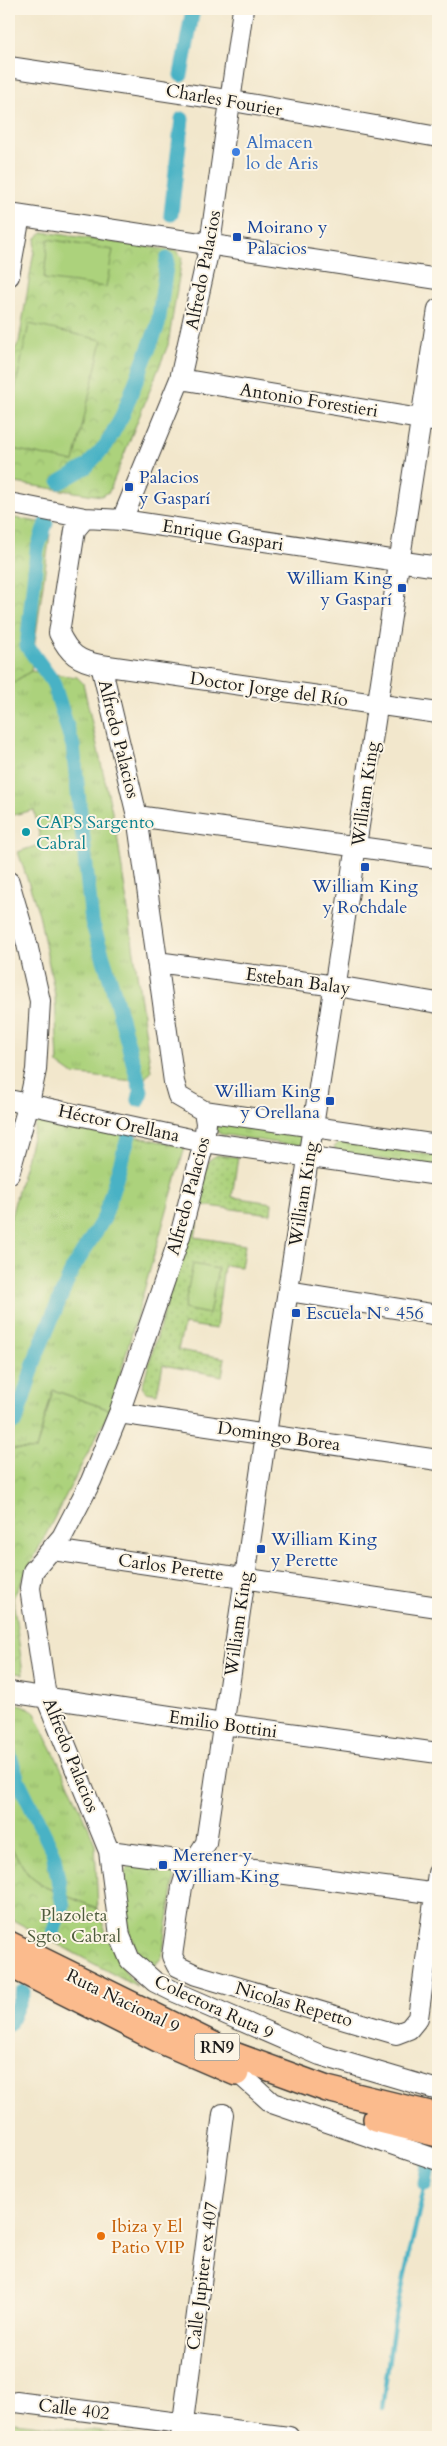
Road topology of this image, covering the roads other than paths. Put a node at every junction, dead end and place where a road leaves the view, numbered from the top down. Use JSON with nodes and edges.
{"nodes":[{"id":1,"x":243,"y":9,"type":"edge"},
{"id":2,"x":9,"y":67,"type":"edge"},
{"id":3,"x":231,"y":101,"type":"junction"},
{"id":4,"x":438,"y":138,"type":"edge"},
{"id":5,"x":15,"y":215,"type":"edge"},
{"id":6,"x":210,"y":244,"type":"junction"},
{"id":7,"x":9,"y":276,"type":"edge"},
{"id":8,"x":438,"y":278,"type":"edge"},
{"id":9,"x":438,"y":308,"type":"edge"},
{"id":10,"x":180,"y":379,"type":"junction"},
{"id":11,"x":430,"y":420,"type":"edge"},
{"id":12,"x":9,"y":503,"type":"edge"},
{"id":13,"x":85,"y":518,"type":"junction"},
{"id":14,"x":122,"y":520,"type":"junction"},
{"id":15,"x":400,"y":562,"type":"junction"},
{"id":16,"x":438,"y":567,"type":"edge"},
{"id":17,"x":100,"y":665,"type":"junction"},
{"id":18,"x":377,"y":704,"type":"junction"},
{"id":19,"x":438,"y":713,"type":"edge"},
{"id":20,"x":137,"y":816,"type":"junction"},
{"id":21,"x":357,"y":846,"type":"junction"},
{"id":22,"x":438,"y":858,"type":"edge"},
{"id":23,"x":9,"y":882,"type":"edge"},
{"id":24,"x":18,"y":942,"type":"edge"},
{"id":25,"x":156,"y":962,"type":"junction"},
{"id":26,"x":336,"y":986,"type":"junction"},
{"id":27,"x":438,"y":1003,"type":"edge"},
{"id":28,"x":9,"y":1100,"type":"edge"},
{"id":29,"x":29,"y":1103,"type":"junction"},
{"id":30,"x":204,"y":1111,"type":"junction"},
{"id":31,"x":314,"y":1127,"type":"junction"},
{"id":32,"x":204,"y":1142,"type":"junction"},
{"id":33,"x":438,"y":1146,"type":"edge"},
{"id":34,"x":309,"y":1156,"type":"junction"},
{"id":35,"x":9,"y":1174,"type":"edge"},
{"id":36,"x":438,"y":1175,"type":"edge"},
{"id":37,"x":288,"y":1291,"type":"junction"},
{"id":38,"x":438,"y":1315,"type":"edge"},
{"id":39,"x":119,"y":1413,"type":"junction"},
{"id":40,"x":266,"y":1434,"type":"junction"},
{"id":41,"x":438,"y":1460,"type":"edge"},
{"id":42,"x":53,"y":1550,"type":"junction"},
{"id":43,"x":244,"y":1578,"type":"junction"},
{"id":44,"x":438,"y":1607,"type":"edge"},
{"id":45,"x":9,"y":1692,"type":"edge"},
{"id":46,"x":46,"y":1697,"type":"junction"},
{"id":47,"x":223,"y":1724,"type":"junction"},
{"id":48,"x":438,"y":1753,"type":"edge"},
{"id":49,"x":109,"y":1851,"type":"junction"},
{"id":50,"x":193,"y":1861,"type":"junction"},
{"id":51,"x":438,"y":1873,"type":"edge"},
{"id":52,"x":437,"y":1894,"type":"edge"},
{"id":53,"x":9,"y":1944,"type":"edge"},
{"id":54,"x":172,"y":1956,"type":"joint"},
{"id":55,"x":9,"y":1964,"type":"edge"},
{"id":56,"x":242,"y":2076,"type":"junction"},
{"id":57,"x":438,"y":2090,"type":"edge"},
{"id":58,"x":223,"y":2114,"type":"dead end"},
{"id":59,"x":438,"y":2116,"type":"edge"},
{"id":60,"x":438,"y":2134,"type":"edge"},
{"id":61,"x":438,"y":2160,"type":"edge"},
{"id":62,"x":9,"y":2404,"type":"edge"},
{"id":63,"x":182,"y":2430,"type":"edge"},
{"id":64,"x":289,"y":2437,"type":"edge"}],
"edges":[{"from":1,"to":3,"type":"street","name":"Alfredo Palacios"},
{"from":2,"to":3,"type":"street","name":"Charles Fourier"},
{"from":3,"to":4,"type":"street","name":"Charles Fourier"},
{"from":3,"to":6,"type":"street","name":"Alfredo Palacios"},
{"from":5,"to":6,"type":"street"},
{"from":5,"to":7,"type":"street"},
{"from":6,"to":8,"type":"street"},
{"from":6,"to":10,"type":"street","name":"Alfredo Palacios"},
{"from":9,"to":11,"type":"street","name":"William King"},
{"from":10,"to":11,"type":"street","name":"Antonio Forestieri"},
{"from":10,"to":14,"type":"street","name":"Alfredo Palacios"},
{"from":11,"to":15,"type":"street","name":"William King"},
{"from":12,"to":13,"type":"street","name":"Enrique Gaspari"},
{"from":13,"to":14,"type":"street","name":"Enrique Gaspari"},
{"from":13,"to":17,"type":"street","name":"Alfredo Palacios"},
{"from":14,"to":15,"type":"street","name":"Enrique Gaspari"},
{"from":15,"to":16,"type":"street","name":"Enrique Gaspari"},
{"from":15,"to":18,"type":"street","name":"William King"},
{"from":17,"to":18,"type":"street","name":"Doctor Jorge del Río"},
{"from":17,"to":20,"type":"street","name":"Alfredo Palacios"},
{"from":18,"to":19,"type":"street","name":"Doctor Jorge del Río"},
{"from":18,"to":21,"type":"street","name":"William King"},
{"from":20,"to":21,"type":"street"},
{"from":20,"to":25,"type":"street","name":"Alfredo Palacios"},
{"from":21,"to":22,"type":"street"},
{"from":21,"to":26,"type":"street","name":"William King"},
{"from":23,"to":24,"type":"street"},
{"from":24,"to":29,"type":"street"},
{"from":25,"to":26,"type":"street","name":"Esteban Balay"},
{"from":25,"to":30,"type":"street","name":"Alfredo Palacios"},
{"from":26,"to":27,"type":"street","name":"Esteban Balay"},
{"from":26,"to":31,"type":"street","name":"William King"},
{"from":28,"to":29,"type":"street","name":"Héctor Orellana"},
{"from":29,"to":32,"type":"street","name":"Héctor Orellana"},
{"from":29,"to":35,"type":"street"},
{"from":30,"to":31,"type":"street"},
{"from":30,"to":32,"type":"street","name":"Alfredo Palacios"},
{"from":31,"to":33,"type":"street"},
{"from":31,"to":34,"type":"street","name":"William King"},
{"from":32,"to":34,"type":"street","name":"Héctor Orellana"},
{"from":32,"to":39,"type":"street","name":"Alfredo Palacios"},
{"from":34,"to":36,"type":"street","name":"Héctor Orellana"},
{"from":34,"to":37,"type":"street","name":"William King"},
{"from":37,"to":38,"type":"street"},
{"from":37,"to":40,"type":"street","name":"William King"},
{"from":39,"to":40,"type":"street","name":"Domingo Borea"},
{"from":39,"to":42,"type":"street","name":"Alfredo Palacios"},
{"from":40,"to":41,"type":"street","name":"Domingo Borea"},
{"from":40,"to":43,"type":"street","name":"William King"},
{"from":42,"to":43,"type":"street","name":"Carlos Perette"},
{"from":42,"to":46,"type":"street","name":"Alfredo Palacios"},
{"from":43,"to":44,"type":"street","name":"Carlos Perette"},
{"from":43,"to":47,"type":"street","name":"William King"},
{"from":45,"to":46,"type":"street","name":"Emilio Bottini"},
{"from":46,"to":47,"type":"street","name":"Emilio Bottini"},
{"from":46,"to":49,"type":"street","name":"Alfredo Palacios"},
{"from":47,"to":48,"type":"street","name":"Emilio Bottini"},
{"from":47,"to":50,"type":"street","name":"William King"},
{"from":49,"to":50,"type":"street"},
{"from":49,"to":57,"type":"street","name":"Colectora Ruta 9"},
{"from":50,"to":52,"type":"street"},
{"from":50,"to":54,"type":"street","name":"William King"},
{"from":51,"to":52,"type":"street"},
{"from":52,"to":54,"type":"street","name":"Nicolas Repetto"},
{"from":53,"to":59,"type":"main road","name":"Ruta Nacional 9","number":"RN9"},
{"from":55,"to":56,"type":"main road","name":"Ruta Nacional 9","number":"RN9"},
{"from":56,"to":60,"type":"main road","name":"Ruta Nacional 9","number":"RN9"},
{"from":56,"to":61,"type":"street"},
{"from":58,"to":63,"type":"street","name":"Calle Jupiter ex 407"},
{"from":62,"to":63,"type":"street","name":"Calle 402"},
{"from":63,"to":64,"type":"street","name":"Calle 402"}]}
